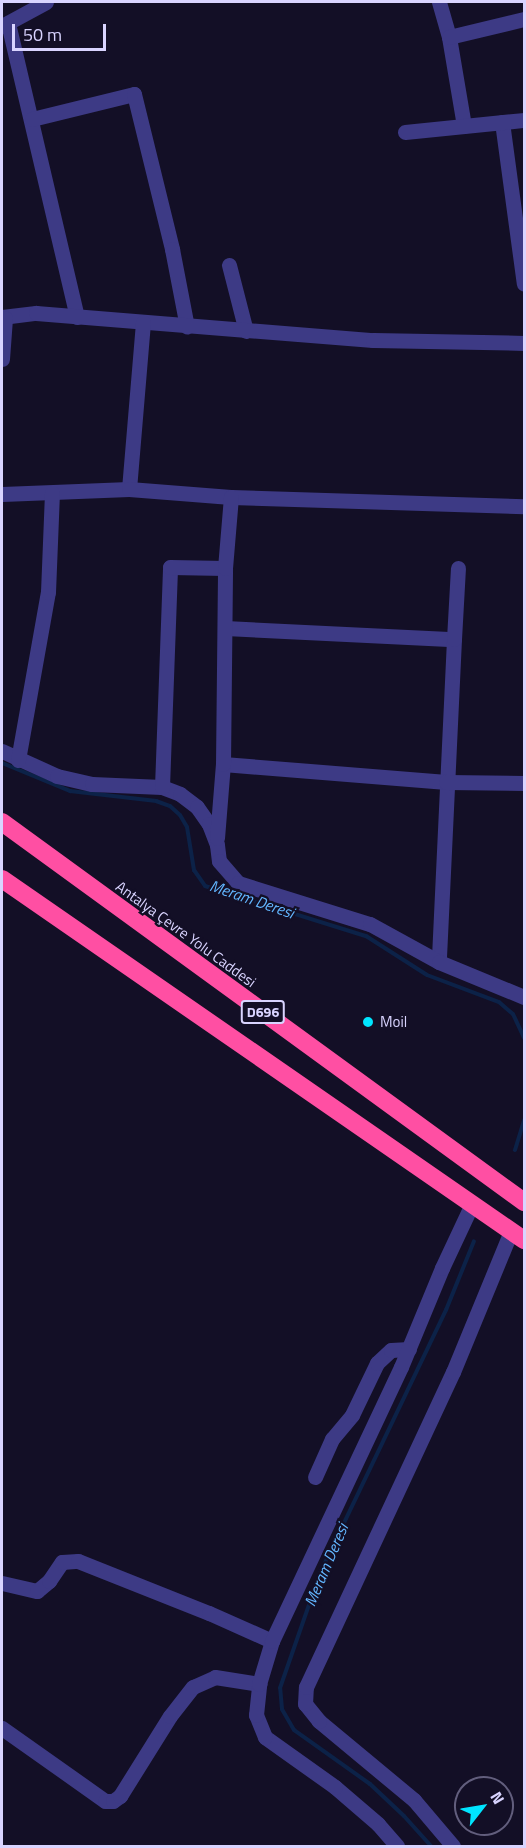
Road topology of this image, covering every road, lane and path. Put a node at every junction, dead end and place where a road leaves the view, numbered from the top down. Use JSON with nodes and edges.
{"nodes":[{"id":1,"x":46,"y":2,"type":"edge"},
{"id":2,"x":439,"y":2,"type":"edge"},
{"id":3,"x":525,"y":19,"type":"edge"},
{"id":4,"x":5,"y":25,"type":"edge"},
{"id":5,"x":449,"y":37,"type":"junction"},
{"id":6,"x":32,"y":119,"type":"junction"},
{"id":7,"x":525,"y":120,"type":"edge"},
{"id":8,"x":502,"y":122,"type":"junction"},
{"id":9,"x":464,"y":126,"type":"junction"},
{"id":10,"x":405,"y":132,"type":"dead end"},
{"id":11,"x":229,"y":265,"type":"dead end"},
{"id":12,"x":525,"y":284,"type":"edge"},
{"id":13,"x":77,"y":316,"type":"junction"},
{"id":14,"x":3,"y":317,"type":"edge"},
{"id":15,"x":143,"y":323,"type":"junction"},
{"id":16,"x":187,"y":327,"type":"junction"},
{"id":17,"x":246,"y":331,"type":"junction"},
{"id":18,"x":525,"y":343,"type":"edge"},
{"id":19,"x":2,"y":359,"type":"edge"},
{"id":20,"x":129,"y":489,"type":"junction"},
{"id":21,"x":52,"y":493,"type":"junction"},
{"id":22,"x":2,"y":494,"type":"edge"},
{"id":23,"x":231,"y":496,"type":"junction"},
{"id":24,"x":525,"y":507,"type":"edge"},
{"id":25,"x":225,"y":568,"type":"junction"},
{"id":26,"x":458,"y":568,"type":"dead end"},
{"id":27,"x":225,"y":628,"type":"junction"},
{"id":28,"x":454,"y":639,"type":"junction"},
{"id":29,"x":2,"y":751,"type":"edge"},
{"id":30,"x":18,"y":760,"type":"junction"},
{"id":31,"x":223,"y":764,"type":"junction"},
{"id":32,"x":446,"y":783,"type":"junction"},
{"id":33,"x":525,"y":783,"type":"edge"},
{"id":34,"x":162,"y":787,"type":"junction"},
{"id":35,"x":2,"y":822,"type":"edge"},
{"id":36,"x":217,"y":845,"type":"junction"},
{"id":37,"x":2,"y":879,"type":"edge"},
{"id":38,"x":439,"y":962,"type":"junction"},
{"id":39,"x":525,"y":997,"type":"edge"},
{"id":40,"x":525,"y":1202,"type":"edge"},
{"id":41,"x":472,"y":1204,"type":"junction"},
{"id":42,"x":518,"y":1236,"type":"edge"},
{"id":43,"x":409,"y":1348,"type":"junction"},
{"id":44,"x":315,"y":1477,"type":"dead end"},
{"id":45,"x":2,"y":1583,"type":"edge"},
{"id":46,"x":272,"y":1641,"type":"junction"},
{"id":47,"x":258,"y":1684,"type":"junction"},
{"id":48,"x":2,"y":1728,"type":"edge"},
{"id":49,"x":397,"y":1846,"type":"edge"},
{"id":50,"x":453,"y":1846,"type":"edge"}],
"edges":[{"from":1,"to":4,"type":"street"},
{"from":2,"to":5,"type":"street"},
{"from":3,"to":5,"type":"street"},
{"from":4,"to":6,"type":"street"},
{"from":5,"to":9,"type":"street"},
{"from":6,"to":13,"type":"street"},
{"from":6,"to":16,"type":"street"},
{"from":7,"to":8,"type":"street"},
{"from":8,"to":9,"type":"street"},
{"from":8,"to":12,"type":"street"},
{"from":9,"to":10,"type":"street"},
{"from":11,"to":17,"type":"street"},
{"from":13,"to":14,"type":"street"},
{"from":13,"to":15,"type":"street"},
{"from":14,"to":19,"type":"street"},
{"from":15,"to":16,"type":"street"},
{"from":15,"to":20,"type":"street"},
{"from":16,"to":17,"type":"street"},
{"from":17,"to":18,"type":"street"},
{"from":20,"to":21,"type":"street"},
{"from":20,"to":23,"type":"street"},
{"from":21,"to":22,"type":"street"},
{"from":21,"to":30,"type":"street"},
{"from":23,"to":24,"type":"street"},
{"from":23,"to":25,"type":"street"},
{"from":25,"to":27,"type":"street"},
{"from":25,"to":34,"type":"street"},
{"from":26,"to":28,"type":"street"},
{"from":27,"to":28,"type":"street"},
{"from":27,"to":31,"type":"street"},
{"from":28,"to":32,"type":"street"},
{"from":29,"to":30,"type":"street"},
{"from":30,"to":34,"type":"street"},
{"from":31,"to":32,"type":"street"},
{"from":31,"to":36,"type":"street"},
{"from":32,"to":33,"type":"street"},
{"from":32,"to":38,"type":"street"},
{"from":34,"to":36,"type":"street"},
{"from":35,"to":40,"type":"highway","name":"Antalya Çevre Yolu Caddesi","number":"D696"},
{"from":36,"to":38,"type":"street"},
{"from":37,"to":41,"type":"highway","number":"D696"},
{"from":38,"to":39,"type":"street"},
{"from":41,"to":42,"type":"highway","number":"D696"},
{"from":41,"to":43,"type":"street"},
{"from":42,"to":50,"type":"street"},
{"from":43,"to":44,"type":"street"},
{"from":43,"to":46,"type":"street"},
{"from":45,"to":46,"type":"street"},
{"from":46,"to":47,"type":"street"},
{"from":47,"to":48,"type":"street"},
{"from":47,"to":49,"type":"street"}]}
